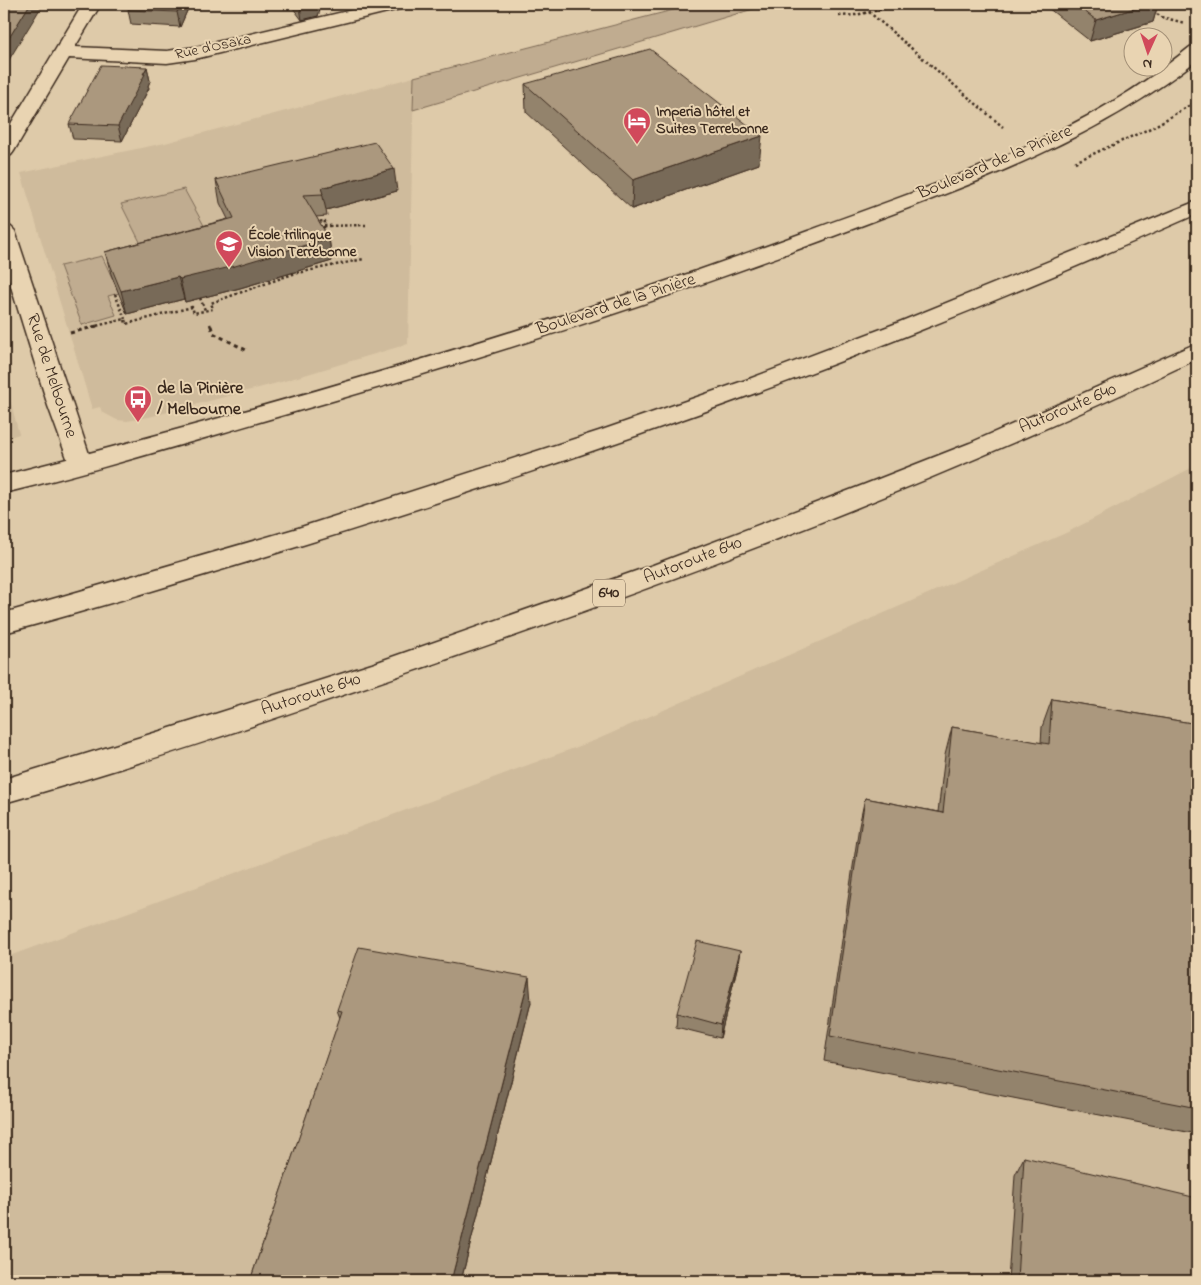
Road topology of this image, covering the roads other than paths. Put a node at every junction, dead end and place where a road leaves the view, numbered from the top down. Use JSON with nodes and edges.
{"nodes":[{"id":1,"x":92,"y":4,"type":"edge"},
{"id":2,"x":398,"y":4,"type":"edge"},
{"id":3,"x":360,"y":9,"type":"edge"},
{"id":4,"x":1197,"y":51,"type":"edge"},
{"id":5,"x":64,"y":52,"type":"junction"},
{"id":6,"x":4,"y":151,"type":"edge"},
{"id":7,"x":1197,"y":207,"type":"edge"},
{"id":8,"x":4,"y":231,"type":"edge"},
{"id":9,"x":1197,"y":350,"type":"edge"},
{"id":10,"x":80,"y":463,"type":"junction"},
{"id":11,"x":4,"y":484,"type":"edge"},
{"id":12,"x":4,"y":623,"type":"edge"},
{"id":13,"x":4,"y":791,"type":"edge"}],
"edges":[{"from":1,"to":5,"type":"main road"},
{"from":2,"to":3,"type":"main road","name":"Rue d'Osaka"},
{"from":3,"to":5,"type":"main road","name":"Rue d'Osaka"},
{"from":4,"to":10,"type":"main road","name":"Boulevard de la Pinière"},
{"from":5,"to":6,"type":"main road"},
{"from":7,"to":12,"type":"main road"},
{"from":8,"to":10,"type":"main road","name":"Rue de Melbourne"},
{"from":9,"to":13,"type":"main road","name":"Autoroute 640","number":"640"},
{"from":10,"to":11,"type":"main road","name":"Boulevard de la Pinière"}]}
